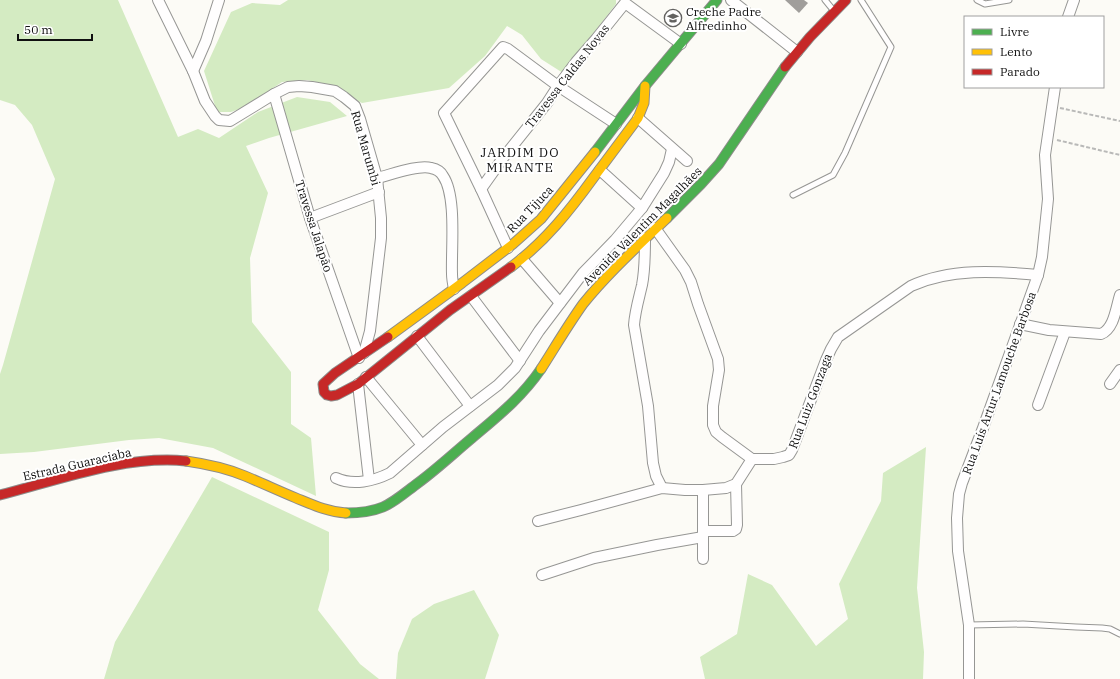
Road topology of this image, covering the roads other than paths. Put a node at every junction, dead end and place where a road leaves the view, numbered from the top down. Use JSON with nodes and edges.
{"nodes":[{"id":1,"x":158,"y":0,"type":"edge"},
{"id":2,"x":220,"y":0,"type":"edge"},
{"id":3,"x":717,"y":0,"type":"edge"},
{"id":4,"x":731,"y":0,"type":"edge"},
{"id":5,"x":825,"y":0,"type":"edge"},
{"id":6,"x":846,"y":0,"type":"edge"},
{"id":7,"x":860,"y":0,"type":"edge"},
{"id":8,"x":977,"y":0,"type":"edge"},
{"id":9,"x":1009,"y":0,"type":"edge"},
{"id":10,"x":1074,"y":0,"type":"edge"},
{"id":11,"x":835,"y":11,"type":"junction"},
{"id":12,"x":1068,"y":16,"type":"edge"},
{"id":13,"x":681,"y":44,"type":"junction"},
{"id":14,"x":797,"y":52,"type":"junction"},
{"id":15,"x":193,"y":71,"type":"junction"},
{"id":16,"x":558,"y":86,"type":"junction"},
{"id":17,"x":645,"y":86,"type":"junction"},
{"id":18,"x":1055,"y":88,"type":"edge"},
{"id":19,"x":274,"y":94,"type":"junction"},
{"id":20,"x":638,"y":118,"type":"junction"},
{"id":21,"x":616,"y":124,"type":"junction"},
{"id":22,"x":672,"y":149,"type":"junction"},
{"id":23,"x":687,"y":161,"type":"dead end"},
{"id":24,"x":600,"y":170,"type":"junction"},
{"id":25,"x":377,"y":178,"type":"junction"},
{"id":26,"x":481,"y":189,"type":"junction"},
{"id":27,"x":379,"y":192,"type":"junction"},
{"id":28,"x":793,"y":195,"type":"dead end"},
{"id":29,"x":642,"y":208,"type":"junction"},
{"id":30,"x":310,"y":218,"type":"junction"},
{"id":31,"x":655,"y":228,"type":"junction"},
{"id":32,"x":645,"y":238,"type":"junction"},
{"id":33,"x":508,"y":248,"type":"junction"},
{"id":34,"x":522,"y":259,"type":"junction"},
{"id":35,"x":1038,"y":275,"type":"junction"},
{"id":36,"x":454,"y":289,"type":"junction"},
{"id":37,"x":1120,"y":295,"type":"edge"},
{"id":38,"x":471,"y":296,"type":"junction"},
{"id":39,"x":560,"y":303,"type":"junction"},
{"id":40,"x":1020,"y":324,"type":"junction"},
{"id":41,"x":1064,"y":332,"type":"junction"},
{"id":42,"x":417,"y":336,"type":"junction"},
{"id":43,"x":361,"y":356,"type":"junction"},
{"id":44,"x":520,"y":361,"type":"junction"},
{"id":45,"x":1120,"y":370,"type":"edge"},
{"id":46,"x":362,"y":381,"type":"junction"},
{"id":47,"x":1110,"y":384,"type":"dead end"},
{"id":48,"x":1038,"y":405,"type":"dead end"},
{"id":49,"x":470,"y":406,"type":"junction"},
{"id":50,"x":422,"y":445,"type":"junction"},
{"id":51,"x":752,"y":459,"type":"junction"},
{"id":52,"x":336,"y":478,"type":"dead end"},
{"id":53,"x":369,"y":480,"type":"junction"},
{"id":54,"x":736,"y":484,"type":"junction"},
{"id":55,"x":662,"y":488,"type":"junction"},
{"id":56,"x":703,"y":490,"type":"junction"},
{"id":57,"x":0,"y":495,"type":"edge"},
{"id":58,"x":320,"y":508,"type":"joint"},
{"id":59,"x":538,"y":521,"type":"dead end"},
{"id":60,"x":703,"y":534,"type":"junction"},
{"id":61,"x":703,"y":559,"type":"dead end"},
{"id":62,"x":542,"y":575,"type":"dead end"},
{"id":63,"x":969,"y":626,"type":"junction"},
{"id":64,"x":1120,"y":634,"type":"edge"},
{"id":65,"x":969,"y":679,"type":"edge"}],
"edges":[{"from":1,"to":15,"type":"street","name":"Rua Marumbi"},
{"from":2,"to":15,"type":"street"},
{"from":3,"to":13,"type":"main road","name":"Rua Tijuca"},
{"from":4,"to":14,"type":"street"},
{"from":5,"to":11,"type":"lane"},
{"from":6,"to":11,"type":"main road","name":"Avenida Valentim Magalhães"},
{"from":7,"to":28,"type":"lane"},
{"from":8,"to":9,"type":"lane"},
{"from":10,"to":12,"type":"street"},
{"from":11,"to":14,"type":"main road","name":"Avenida Valentim Magalhães"},
{"from":13,"to":16,"type":"street","name":"Travessa Caldas Novas"},
{"from":13,"to":17,"type":"main road","name":"Rua Tijuca"},
{"from":14,"to":31,"type":"main road","name":"Avenida Valentim Magalhães"},
{"from":15,"to":19,"type":"street","name":"Rua Marumbi"},
{"from":16,"to":21,"type":"street"},
{"from":16,"to":26,"type":"street","name":"Travessa Caldas Novas"},
{"from":16,"to":26,"type":"street"},
{"from":17,"to":20,"type":"main road"},
{"from":17,"to":21,"type":"main road","name":"Rua Tijuca"},
{"from":18,"to":35,"type":"street","name":"Rua Luís Artur Lamouche Barbosa"},
{"from":19,"to":25,"type":"street","name":"Rua Marumbi"},
{"from":19,"to":30,"type":"street","name":"Travessa Jalapão"},
{"from":20,"to":22,"type":"street"},
{"from":20,"to":24,"type":"main road"},
{"from":21,"to":33,"type":"main road","name":"Rua Tijuca"},
{"from":22,"to":23,"type":"street"},
{"from":22,"to":29,"type":"street"},
{"from":24,"to":29,"type":"street"},
{"from":24,"to":34,"type":"main road"},
{"from":25,"to":27,"type":"street","name":"Rua Marumbi"},
{"from":25,"to":36,"type":"street"},
{"from":26,"to":33,"type":"street"},
{"from":27,"to":30,"type":"street"},
{"from":27,"to":43,"type":"street","name":"Rua Marumbi"},
{"from":29,"to":39,"type":"street"},
{"from":30,"to":43,"type":"street","name":"Travessa Jalapão"},
{"from":31,"to":32,"type":"main road","name":"Avenida Valentim Magalhães"},
{"from":31,"to":51,"type":"street"},
{"from":32,"to":55,"type":"street"},
{"from":32,"to":58,"type":"main road","name":"Avenida Valentim Magalhães"},
{"from":33,"to":36,"type":"main road","name":"Rua Tijuca"},
{"from":34,"to":38,"type":"main road"},
{"from":34,"to":39,"type":"street"},
{"from":35,"to":40,"type":"street","name":"Rua Luís Artur Lamouche Barbosa"},
{"from":35,"to":51,"type":"street","name":"Rua Luiz Gonzaga"},
{"from":36,"to":43,"type":"main road","name":"Rua Tijuca"},
{"from":37,"to":41,"type":"street"},
{"from":38,"to":42,"type":"main road"},
{"from":38,"to":44,"type":"street"},
{"from":39,"to":44,"type":"street"},
{"from":40,"to":41,"type":"street"},
{"from":40,"to":63,"type":"street","name":"Rua Luís Artur Lamouche Barbosa"},
{"from":41,"to":48,"type":"street"},
{"from":42,"to":46,"type":"main road"},
{"from":42,"to":49,"type":"street"},
{"from":43,"to":46,"type":"main road","name":"Rua Tijuca"},
{"from":44,"to":49,"type":"street"},
{"from":45,"to":47,"type":"street"},
{"from":46,"to":50,"type":"street"},
{"from":46,"to":53,"type":"street"},
{"from":49,"to":50,"type":"street"},
{"from":50,"to":53,"type":"street"},
{"from":51,"to":54,"type":"street"},
{"from":52,"to":53,"type":"street"},
{"from":54,"to":56,"type":"street"},
{"from":54,"to":60,"type":"street"},
{"from":55,"to":56,"type":"street"},
{"from":55,"to":59,"type":"street"},
{"from":56,"to":60,"type":"street"},
{"from":57,"to":58,"type":"main road","name":"Estrada Guaraciaba"},
{"from":60,"to":61,"type":"street"},
{"from":60,"to":62,"type":"street"},
{"from":63,"to":64,"type":"lane"},
{"from":63,"to":65,"type":"street","name":"Rua Luís Artur Lamouche Barbosa"}]}
